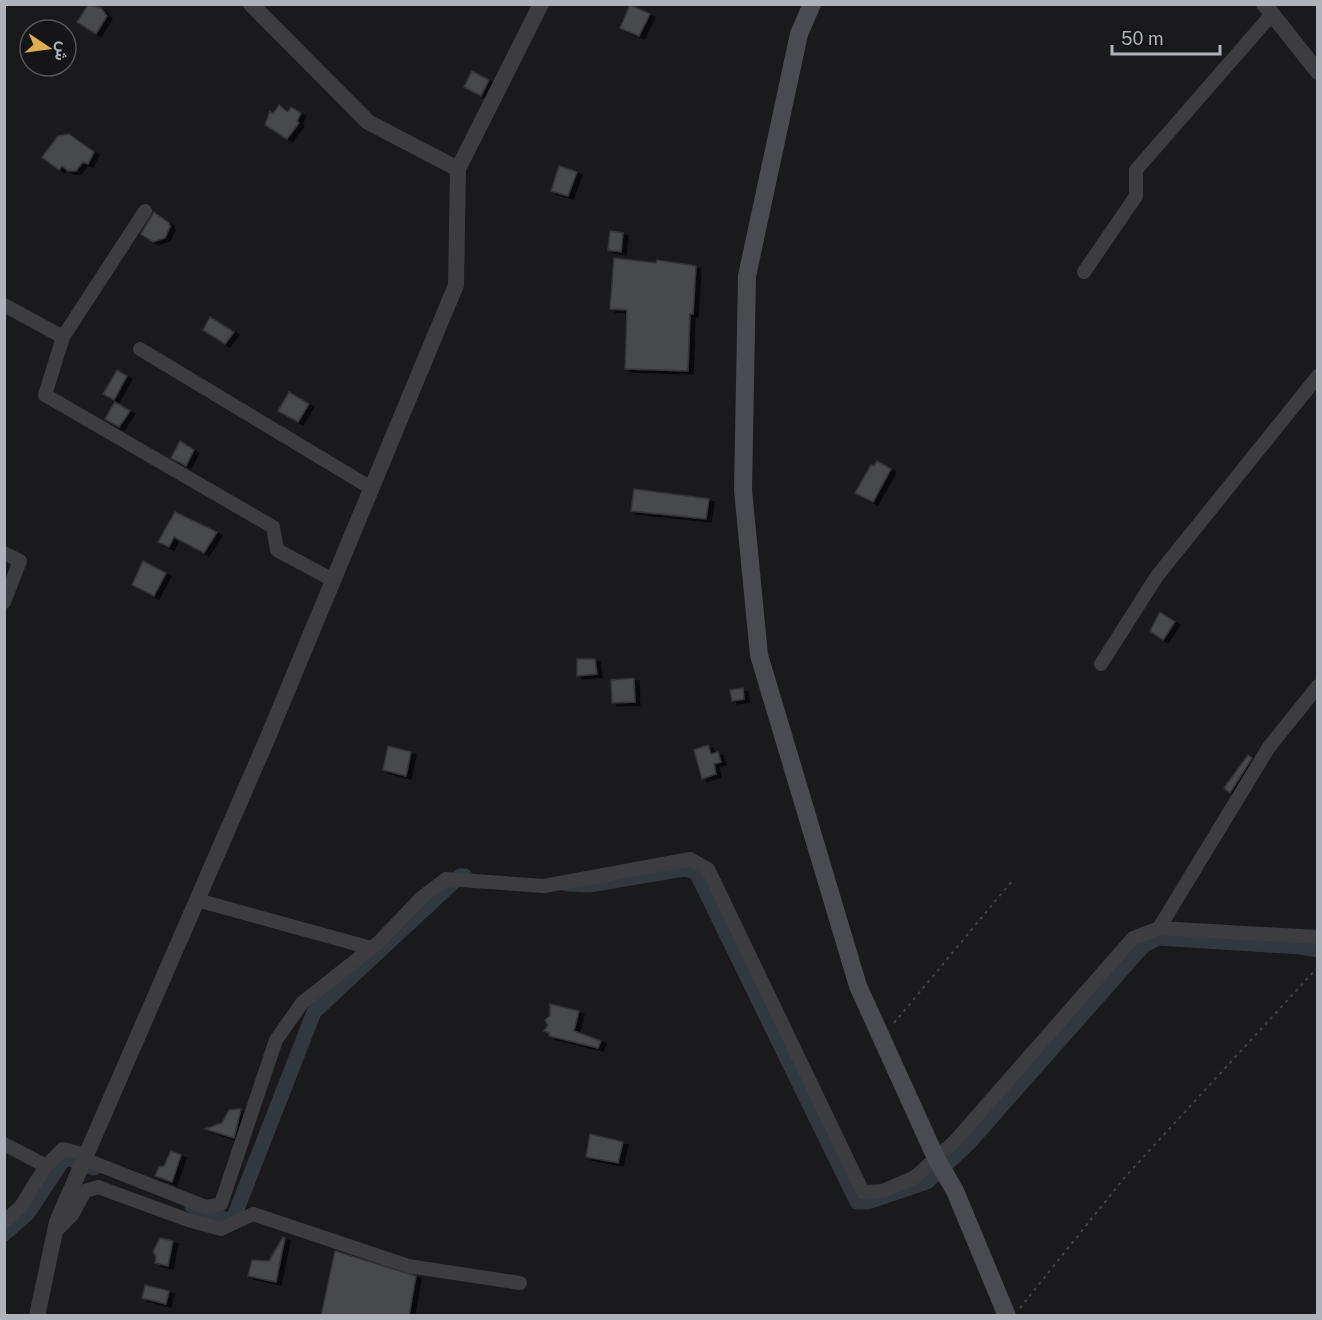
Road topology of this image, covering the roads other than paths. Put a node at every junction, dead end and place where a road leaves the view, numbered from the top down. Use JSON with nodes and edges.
{"nodes":[{"id":1,"x":251,"y":4,"type":"edge"},
{"id":2,"x":541,"y":4,"type":"edge"},
{"id":3,"x":812,"y":4,"type":"edge"},
{"id":4,"x":1268,"y":9,"type":"edge"},
{"id":5,"x":1317,"y":72,"type":"edge"},
{"id":6,"x":458,"y":169,"type":"junction"},
{"id":7,"x":145,"y":211,"type":"dead end"},
{"id":8,"x":1084,"y":272,"type":"dead end"},
{"id":9,"x":4,"y":305,"type":"edge"},
{"id":10,"x":63,"y":337,"type":"junction"},
{"id":11,"x":140,"y":349,"type":"dead end"},
{"id":12,"x":1317,"y":376,"type":"edge"},
{"id":13,"x":371,"y":488,"type":"junction"},
{"id":14,"x":4,"y":553,"type":"edge"},
{"id":15,"x":333,"y":580,"type":"junction"},
{"id":16,"x":4,"y":602,"type":"edge"},
{"id":17,"x":1101,"y":664,"type":"dead end"},
{"id":18,"x":1317,"y":686,"type":"edge"},
{"id":19,"x":196,"y":900,"type":"junction"},
{"id":20,"x":1159,"y":928,"type":"junction"},
{"id":21,"x":1317,"y":937,"type":"edge"},
{"id":22,"x":371,"y":948,"type":"junction"},
{"id":23,"x":4,"y":1144,"type":"edge"},
{"id":24,"x":85,"y":1157,"type":"junction"},
{"id":25,"x":936,"y":1158,"type":"junction"},
{"id":26,"x":46,"y":1166,"type":"junction"},
{"id":27,"x":4,"y":1222,"type":"edge"},
{"id":28,"x":55,"y":1232,"type":"junction"},
{"id":29,"x":520,"y":1282,"type":"dead end"},
{"id":30,"x":1012,"y":1313,"type":"edge"},
{"id":31,"x":37,"y":1316,"type":"edge"}],
"edges":[{"from":1,"to":6,"type":"street"},
{"from":2,"to":6,"type":"street"},
{"from":3,"to":25,"type":"main road"},
{"from":4,"to":5,"type":"street"},
{"from":4,"to":8,"type":"street"},
{"from":6,"to":13,"type":"street"},
{"from":7,"to":10,"type":"street"},
{"from":9,"to":10,"type":"street"},
{"from":10,"to":15,"type":"street"},
{"from":11,"to":13,"type":"street"},
{"from":12,"to":17,"type":"street"},
{"from":13,"to":15,"type":"street"},
{"from":14,"to":16,"type":"street"},
{"from":15,"to":19,"type":"street"},
{"from":18,"to":20,"type":"street"},
{"from":19,"to":22,"type":"street"},
{"from":19,"to":24,"type":"street"},
{"from":20,"to":21,"type":"street"},
{"from":20,"to":25,"type":"street"},
{"from":22,"to":24,"type":"street"},
{"from":22,"to":25,"type":"street"},
{"from":23,"to":26,"type":"street"},
{"from":24,"to":26,"type":"street"},
{"from":24,"to":28,"type":"street"},
{"from":25,"to":30,"type":"main road"},
{"from":26,"to":27,"type":"street"},
{"from":28,"to":29,"type":"street"},
{"from":28,"to":31,"type":"street"}]}
